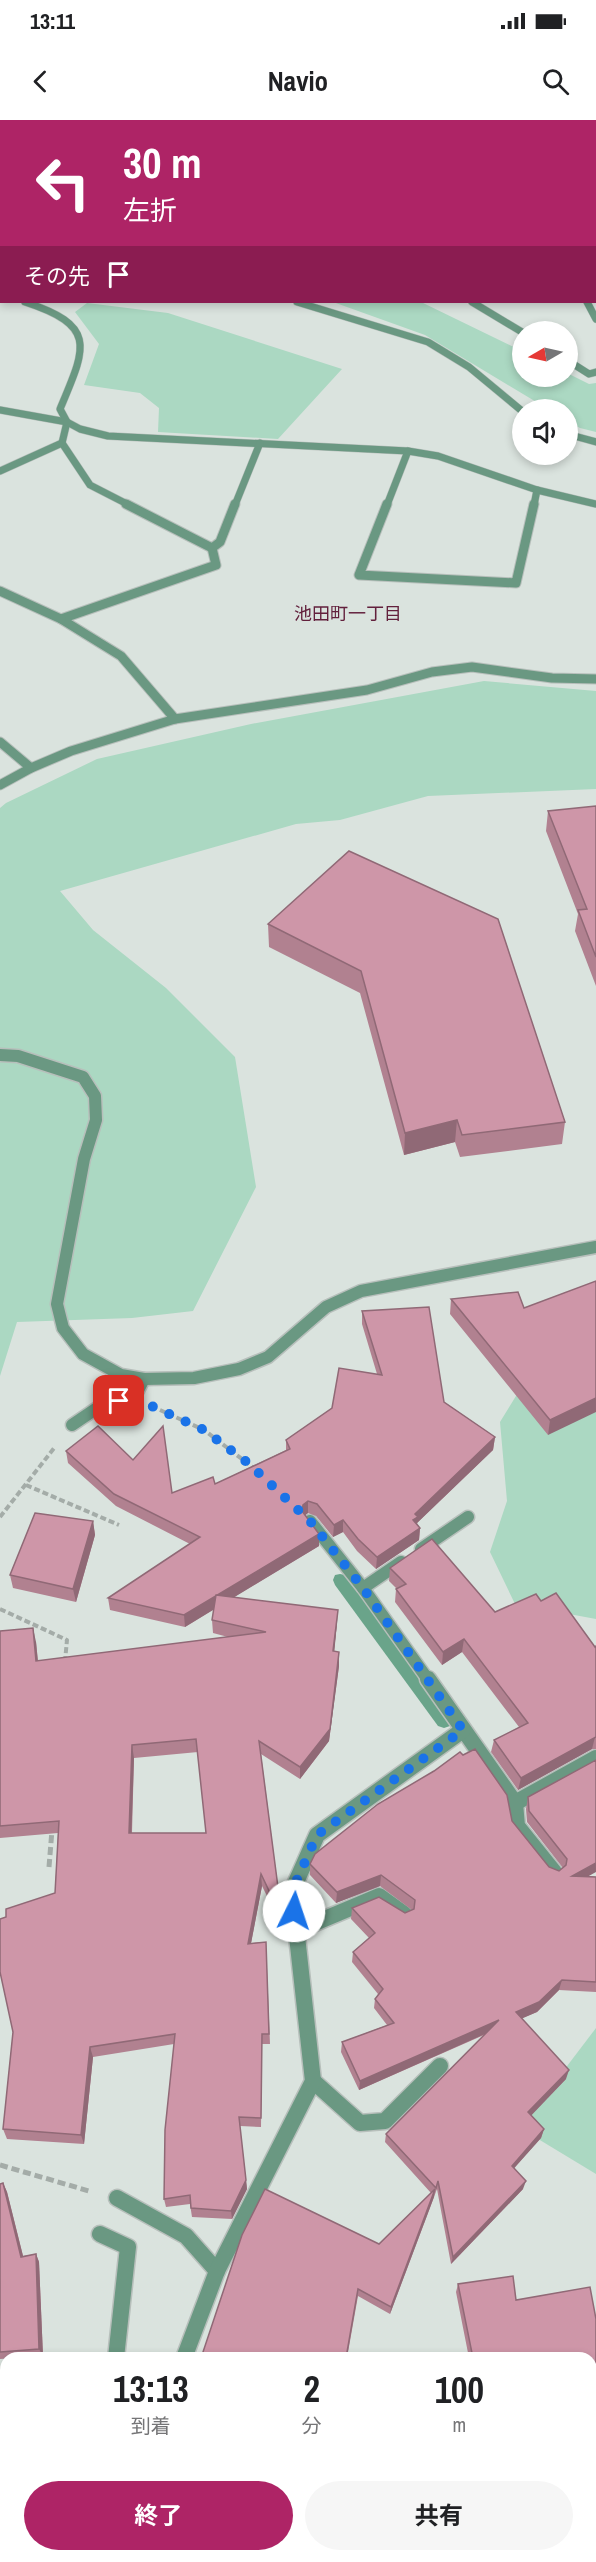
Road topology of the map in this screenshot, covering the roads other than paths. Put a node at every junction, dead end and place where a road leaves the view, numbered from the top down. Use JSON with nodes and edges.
{"nodes":[{"id":1,"x":27,"y":303,"type":"edge"},
{"id":2,"x":300,"y":303,"type":"edge"},
{"id":3,"x":474,"y":303,"type":"edge"},
{"id":4,"x":588,"y":303,"type":"edge"},
{"id":5,"x":596,"y":319,"type":"edge"},
{"id":6,"x":512,"y":326,"type":"edge"},
{"id":7,"x":578,"y":367,"type":"edge"},
{"id":8,"x":596,"y":372,"type":"edge"},
{"id":9,"x":512,"y":403,"type":"edge"},
{"id":10,"x":0,"y":410,"type":"edge"},
{"id":11,"x":67,"y":422,"type":"junction"},
{"id":12,"x":578,"y":437,"type":"edge"},
{"id":13,"x":596,"y":442,"type":"edge"},
{"id":14,"x":260,"y":443,"type":"junction"},
{"id":15,"x":62,"y":444,"type":"junction"},
{"id":16,"x":408,"y":451,"type":"junction"},
{"id":17,"x":0,"y":471,"type":"edge"},
{"id":18,"x":537,"y":490,"type":"junction"},
{"id":19,"x":596,"y":504,"type":"edge"},
{"id":20,"x":212,"y":548,"type":"junction"},
{"id":21,"x":0,"y":591,"type":"edge"},
{"id":22,"x":10,"y":595,"type":"junction"},
{"id":23,"x":0,"y":601,"type":"edge"},
{"id":24,"x":61,"y":619,"type":"junction"},
{"id":25,"x":596,"y":679,"type":"edge"},
{"id":26,"x":175,"y":719,"type":"junction"},
{"id":27,"x":0,"y":742,"type":"edge"},
{"id":28,"x":31,"y":768,"type":"junction"},
{"id":29,"x":0,"y":785,"type":"edge"},
{"id":30,"x":0,"y":1055,"type":"edge"},
{"id":31,"x":596,"y":1247,"type":"edge"},
{"id":32,"x":144,"y":1379,"type":"junction"},
{"id":33,"x":72,"y":1425,"type":"road end"},
{"id":34,"x":468,"y":1517,"type":"dead end"},
{"id":35,"x":310,"y":1521,"type":"edge"},
{"id":36,"x":363,"y":1588,"type":"junction"},
{"id":37,"x":463,"y":1730,"type":"junction"},
{"id":38,"x":596,"y":1758,"type":"edge"},
{"id":39,"x":515,"y":1803,"type":"junction"},
{"id":40,"x":554,"y":1872,"type":"edge"},
{"id":41,"x":404,"y":1914,"type":"edge"},
{"id":42,"x":296,"y":1932,"type":"junction"},
{"id":43,"x":440,"y":2066,"type":"edge"},
{"id":44,"x":313,"y":2081,"type":"junction"},
{"id":45,"x":117,"y":2199,"type":"road end"},
{"id":46,"x":99,"y":2234,"type":"dead end"},
{"id":47,"x":217,"y":2271,"type":"junction"},
{"id":48,"x":117,"y":2352,"type":"edge"},
{"id":49,"x":186,"y":2352,"type":"edge"}],
"edges":[{"from":1,"to":11,"type":"street"},
{"from":2,"to":9,"type":"street"},
{"from":3,"to":6,"type":"street"},
{"from":4,"to":5,"type":"street"},
{"from":7,"to":8,"type":"street"},
{"from":10,"to":11,"type":"street"},
{"from":11,"to":14,"type":"street"},
{"from":11,"to":15,"type":"street"},
{"from":12,"to":13,"type":"street"},
{"from":14,"to":16,"type":"street"},
{"from":14,"to":20,"type":"street"},
{"from":15,"to":17,"type":"street"},
{"from":15,"to":20,"type":"street"},
{"from":16,"to":18,"type":"street"},
{"from":16,"to":18,"type":"street"},
{"from":18,"to":19,"type":"street"},
{"from":20,"to":24,"type":"street"},
{"from":21,"to":22,"type":"street"},
{"from":22,"to":23,"type":"street"},
{"from":22,"to":24,"type":"street"},
{"from":24,"to":26,"type":"street"},
{"from":25,"to":26,"type":"street"},
{"from":26,"to":28,"type":"street"},
{"from":27,"to":28,"type":"street"},
{"from":28,"to":29,"type":"street"},
{"from":30,"to":32,"type":"street"},
{"from":31,"to":32,"type":"street"},
{"from":32,"to":33,"type":"street"},
{"from":34,"to":36,"type":"street"},
{"from":35,"to":36,"type":"street"},
{"from":36,"to":37,"type":"street"},
{"from":37,"to":39,"type":"street"},
{"from":37,"to":42,"type":"street"},
{"from":38,"to":39,"type":"street"},
{"from":39,"to":40,"type":"street"},
{"from":41,"to":42,"type":"street"},
{"from":42,"to":44,"type":"street"},
{"from":43,"to":44,"type":"street"},
{"from":44,"to":47,"type":"street"},
{"from":45,"to":47,"type":"street"},
{"from":46,"to":48,"type":"street"},
{"from":47,"to":49,"type":"street"}]}
